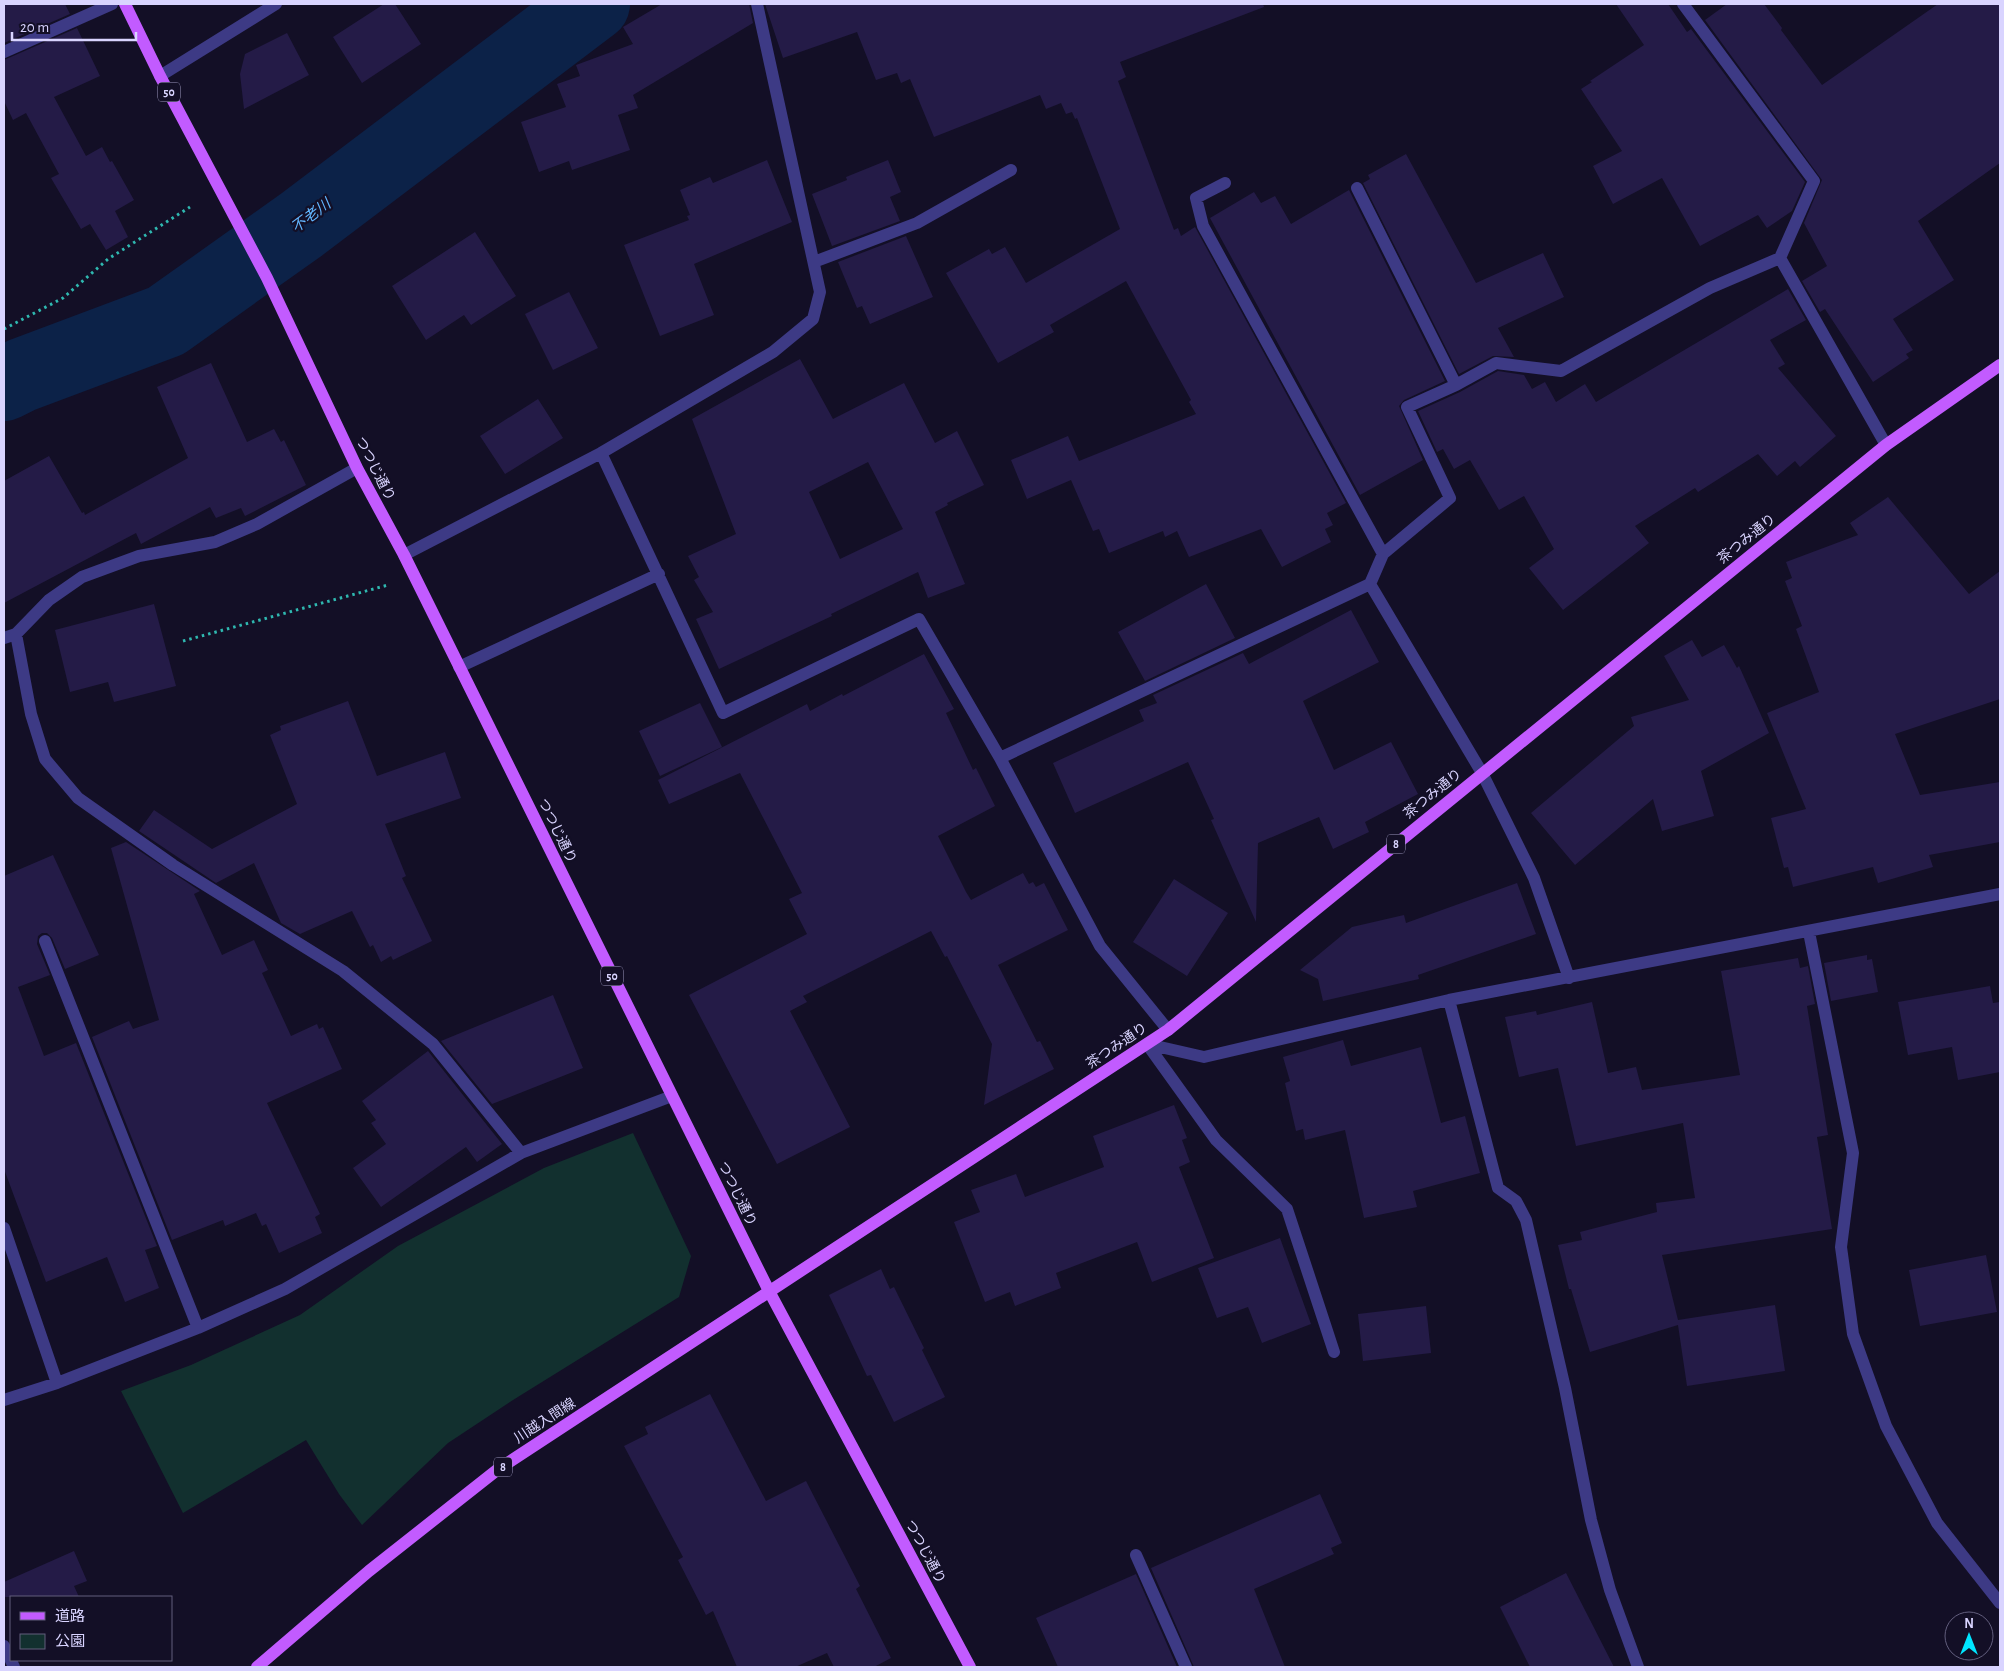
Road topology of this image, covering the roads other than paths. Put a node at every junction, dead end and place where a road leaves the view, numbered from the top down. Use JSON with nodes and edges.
{"nodes":[{"id":1,"x":112,"y":4,"type":"edge"},
{"id":2,"x":125,"y":4,"type":"edge"},
{"id":3,"x":276,"y":4,"type":"edge"},
{"id":4,"x":756,"y":4,"type":"edge"},
{"id":5,"x":1683,"y":4,"type":"edge"},
{"id":6,"x":4,"y":52,"type":"edge"},
{"id":7,"x":160,"y":76,"type":"junction"},
{"id":8,"x":1011,"y":170,"type":"dead end"},
{"id":9,"x":1225,"y":183,"type":"dead end"},
{"id":10,"x":1357,"y":188,"type":"dead end"},
{"id":11,"x":1780,"y":258,"type":"junction"},
{"id":12,"x":814,"y":262,"type":"junction"},
{"id":13,"x":2000,"y":365,"type":"edge"},
{"id":14,"x":1456,"y":385,"type":"junction"},
{"id":15,"x":1886,"y":445,"type":"junction"},
{"id":16,"x":601,"y":452,"type":"junction"},
{"id":17,"x":357,"y":468,"type":"junction"},
{"id":18,"x":1383,"y":554,"type":"junction"},
{"id":19,"x":404,"y":555,"type":"junction"},
{"id":20,"x":659,"y":574,"type":"junction"},
{"id":21,"x":1370,"y":584,"type":"junction"},
{"id":22,"x":10,"y":636,"type":"edge"},
{"id":23,"x":460,"y":667,"type":"junction"},
{"id":24,"x":1000,"y":758,"type":"junction"},
{"id":25,"x":1482,"y":773,"type":"junction"},
{"id":26,"x":2000,"y":894,"type":"edge"},
{"id":27,"x":1809,"y":932,"type":"junction"},
{"id":28,"x":45,"y":941,"type":"dead end"},
{"id":29,"x":1569,"y":978,"type":"junction"},
{"id":30,"x":1449,"y":1000,"type":"junction"},
{"id":31,"x":1168,"y":1030,"type":"junction"},
{"id":32,"x":1148,"y":1044,"type":"junction"},
{"id":33,"x":672,"y":1096,"type":"junction"},
{"id":34,"x":521,"y":1153,"type":"junction"},
{"id":35,"x":4,"y":1228,"type":"edge"},
{"id":36,"x":768,"y":1291,"type":"junction"},
{"id":37,"x":198,"y":1328,"type":"junction"},
{"id":38,"x":1334,"y":1352,"type":"dead end"},
{"id":39,"x":57,"y":1383,"type":"junction"},
{"id":40,"x":4,"y":1400,"type":"edge"},
{"id":41,"x":1136,"y":1555,"type":"dead end"},
{"id":42,"x":2000,"y":1603,"type":"edge"},
{"id":43,"x":4,"y":1646,"type":"edge"},
{"id":44,"x":10,"y":1659,"type":"edge"},
{"id":45,"x":256,"y":1667,"type":"edge"},
{"id":46,"x":970,"y":1667,"type":"edge"},
{"id":47,"x":1186,"y":1667,"type":"edge"},
{"id":48,"x":1638,"y":1667,"type":"edge"}],
"edges":[{"from":1,"to":6,"type":"street"},
{"from":2,"to":7,"type":"main road","name":"つつじ通り","number":"50"},
{"from":3,"to":7,"type":"street"},
{"from":4,"to":12,"type":"street"},
{"from":5,"to":11,"type":"street"},
{"from":7,"to":17,"type":"main road","name":"つつじ通り","number":"50"},
{"from":8,"to":12,"type":"street"},
{"from":9,"to":18,"type":"street"},
{"from":10,"to":14,"type":"street"},
{"from":11,"to":14,"type":"street"},
{"from":11,"to":15,"type":"street"},
{"from":12,"to":16,"type":"street"},
{"from":13,"to":15,"type":"main road","name":"茶つみ通り","number":"8"},
{"from":14,"to":18,"type":"street"},
{"from":15,"to":25,"type":"main road","name":"茶つみ通り","number":"8"},
{"from":16,"to":19,"type":"street"},
{"from":16,"to":20,"type":"street"},
{"from":17,"to":19,"type":"main road","name":"つつじ通り","number":"50"},
{"from":17,"to":22,"type":"street"},
{"from":18,"to":21,"type":"street"},
{"from":19,"to":23,"type":"main road","name":"つつじ通り","number":"50"},
{"from":20,"to":23,"type":"street"},
{"from":20,"to":24,"type":"street"},
{"from":21,"to":24,"type":"street"},
{"from":21,"to":25,"type":"street"},
{"from":22,"to":34,"type":"street"},
{"from":23,"to":33,"type":"main road","name":"つつじ通り","number":"50"},
{"from":24,"to":31,"type":"street"},
{"from":25,"to":29,"type":"street"},
{"from":25,"to":31,"type":"main road","name":"茶つみ通り","number":"8"},
{"from":26,"to":27,"type":"street"},
{"from":27,"to":29,"type":"street"},
{"from":27,"to":42,"type":"street"},
{"from":28,"to":37,"type":"street"},
{"from":29,"to":30,"type":"street"},
{"from":30,"to":32,"type":"street"},
{"from":30,"to":48,"type":"street"},
{"from":31,"to":32,"type":"main road","name":"茶つみ通り","number":"8"},
{"from":32,"to":36,"type":"main road","name":"茶つみ通り","number":"8"},
{"from":32,"to":38,"type":"street"},
{"from":33,"to":34,"type":"street"},
{"from":33,"to":36,"type":"main road","name":"つつじ通り","number":"50"},
{"from":34,"to":37,"type":"street"},
{"from":35,"to":39,"type":"street"},
{"from":36,"to":45,"type":"main road","name":"川越入間線","number":"8"},
{"from":36,"to":46,"type":"main road","name":"つつじ通り","number":"50"},
{"from":37,"to":39,"type":"street"},
{"from":39,"to":40,"type":"street"},
{"from":41,"to":47,"type":"street"},
{"from":43,"to":44,"type":"street"}]}
